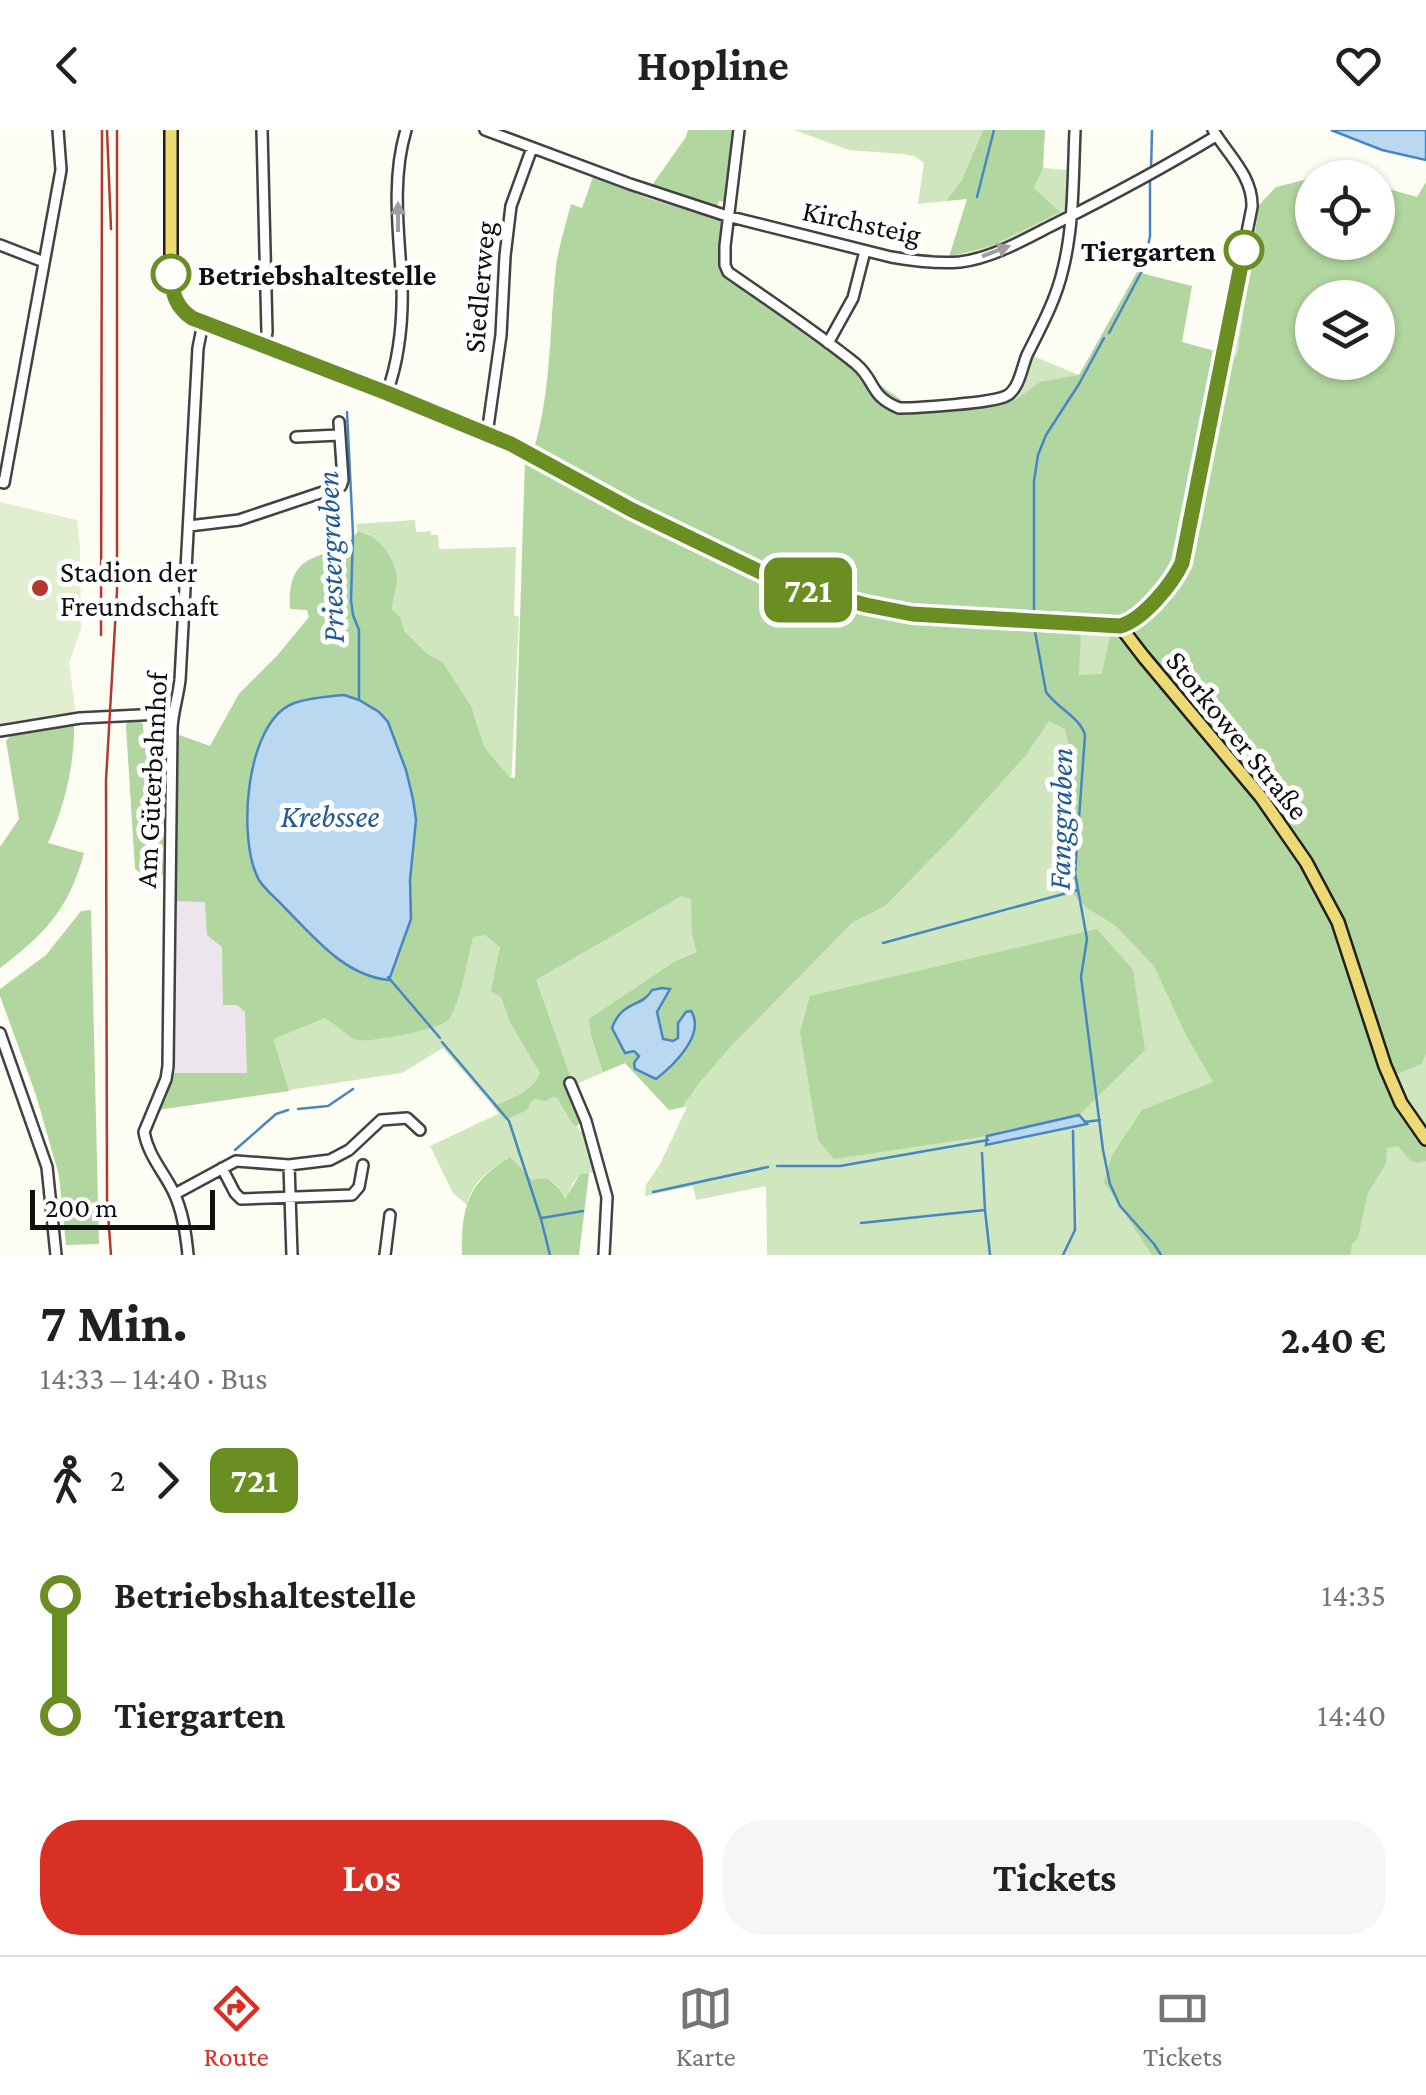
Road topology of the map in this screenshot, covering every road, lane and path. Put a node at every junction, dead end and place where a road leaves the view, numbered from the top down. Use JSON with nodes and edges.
{"nodes":[{"id":1,"x":58,"y":130,"type":"edge"},
{"id":2,"x":170,"y":130,"type":"edge"},
{"id":3,"x":262,"y":130,"type":"edge"},
{"id":4,"x":406,"y":130,"type":"edge"},
{"id":5,"x":485,"y":130,"type":"edge"},
{"id":6,"x":738,"y":130,"type":"edge"},
{"id":7,"x":1075,"y":130,"type":"edge"},
{"id":8,"x":1214,"y":133,"type":"edge"},
{"id":9,"x":532,"y":148,"type":"junction"},
{"id":10,"x":728,"y":216,"type":"junction"},
{"id":11,"x":1071,"y":216,"type":"junction"},
{"id":12,"x":0,"y":245,"type":"edge"},
{"id":13,"x":865,"y":251,"type":"junction"},
{"id":14,"x":44,"y":262,"type":"junction"},
{"id":15,"x":203,"y":323,"type":"junction"},
{"id":16,"x":828,"y":343,"type":"junction"},
{"id":17,"x":264,"y":346,"type":"junction"},
{"id":18,"x":389,"y":388,"type":"junction"},
{"id":19,"x":339,"y":422,"type":"dead end"},
{"id":20,"x":487,"y":434,"type":"junction"},
{"id":21,"x":339,"y":435,"type":"junction"},
{"id":22,"x":296,"y":437,"type":"dead end"},
{"id":23,"x":2,"y":482,"type":"edge"},
{"id":24,"x":189,"y":526,"type":"junction"},
{"id":25,"x":1120,"y":626,"type":"junction"},
{"id":26,"x":172,"y":710,"type":"junction"},
{"id":27,"x":0,"y":731,"type":"edge"},
{"id":28,"x":0,"y":1033,"type":"edge"},
{"id":29,"x":570,"y":1083,"type":"dead end"},
{"id":30,"x":420,"y":1130,"type":"dead end"},
{"id":31,"x":1426,"y":1139,"type":"edge"},
{"id":32,"x":363,"y":1164,"type":"dead end"},
{"id":33,"x":289,"y":1165,"type":"junction"},
{"id":34,"x":222,"y":1168,"type":"junction"},
{"id":35,"x":175,"y":1194,"type":"junction"},
{"id":36,"x":290,"y":1196,"type":"junction"},
{"id":37,"x":390,"y":1215,"type":"dead end"},
{"id":38,"x":56,"y":1255,"type":"edge"},
{"id":39,"x":188,"y":1255,"type":"edge"},
{"id":40,"x":292,"y":1255,"type":"edge"},
{"id":41,"x":385,"y":1255,"type":"edge"},
{"id":42,"x":604,"y":1255,"type":"edge"}],
"edges":[{"from":1,"to":14,"type":"street"},
{"from":2,"to":15,"type":"main road"},
{"from":3,"to":17,"type":"street"},
{"from":18,"to":4,"type":"street","one_way":true},
{"from":5,"to":9,"type":"street","name":"Kirchsteig"},
{"from":6,"to":10,"type":"street"},
{"from":7,"to":11,"type":"street"},
{"from":8,"to":11,"type":"street","name":"Kirchsteig"},
{"from":8,"to":25,"type":"street"},
{"from":9,"to":10,"type":"street","name":"Kirchsteig"},
{"from":9,"to":20,"type":"street","name":"Siedlerweg"},
{"from":10,"to":13,"type":"street","name":"Kirchsteig"},
{"from":10,"to":16,"type":"street"},
{"from":13,"to":11,"type":"street","name":"Kirchsteig","one_way":true},
{"from":11,"to":16,"type":"street"},
{"from":12,"to":14,"type":"street"},
{"from":13,"to":16,"type":"street"},
{"from":14,"to":23,"type":"street"},
{"from":15,"to":17,"type":"main road"},
{"from":15,"to":24,"type":"street","name":"Am Güterbahnhof"},
{"from":17,"to":18,"type":"main road"},
{"from":18,"to":20,"type":"main road"},
{"from":19,"to":21,"type":"street"},
{"from":20,"to":25,"type":"main road"},
{"from":21,"to":22,"type":"street"},
{"from":21,"to":24,"type":"street"},
{"from":24,"to":26,"type":"street","name":"Am Güterbahnhof"},
{"from":25,"to":31,"type":"main road","name":"Storkower Straße"},
{"from":26,"to":27,"type":"street"},
{"from":26,"to":35,"type":"street","name":"Am Güterbahnhof"},
{"from":28,"to":38,"type":"street"},
{"from":29,"to":42,"type":"street"},
{"from":30,"to":33,"type":"street"},
{"from":32,"to":36,"type":"street"},
{"from":33,"to":34,"type":"street"},
{"from":33,"to":36,"type":"street"},
{"from":34,"to":35,"type":"street"},
{"from":34,"to":36,"type":"street"},
{"from":35,"to":39,"type":"street","name":"Am Güterbahnhof"},
{"from":36,"to":40,"type":"street"},
{"from":37,"to":41,"type":"street"}]}
